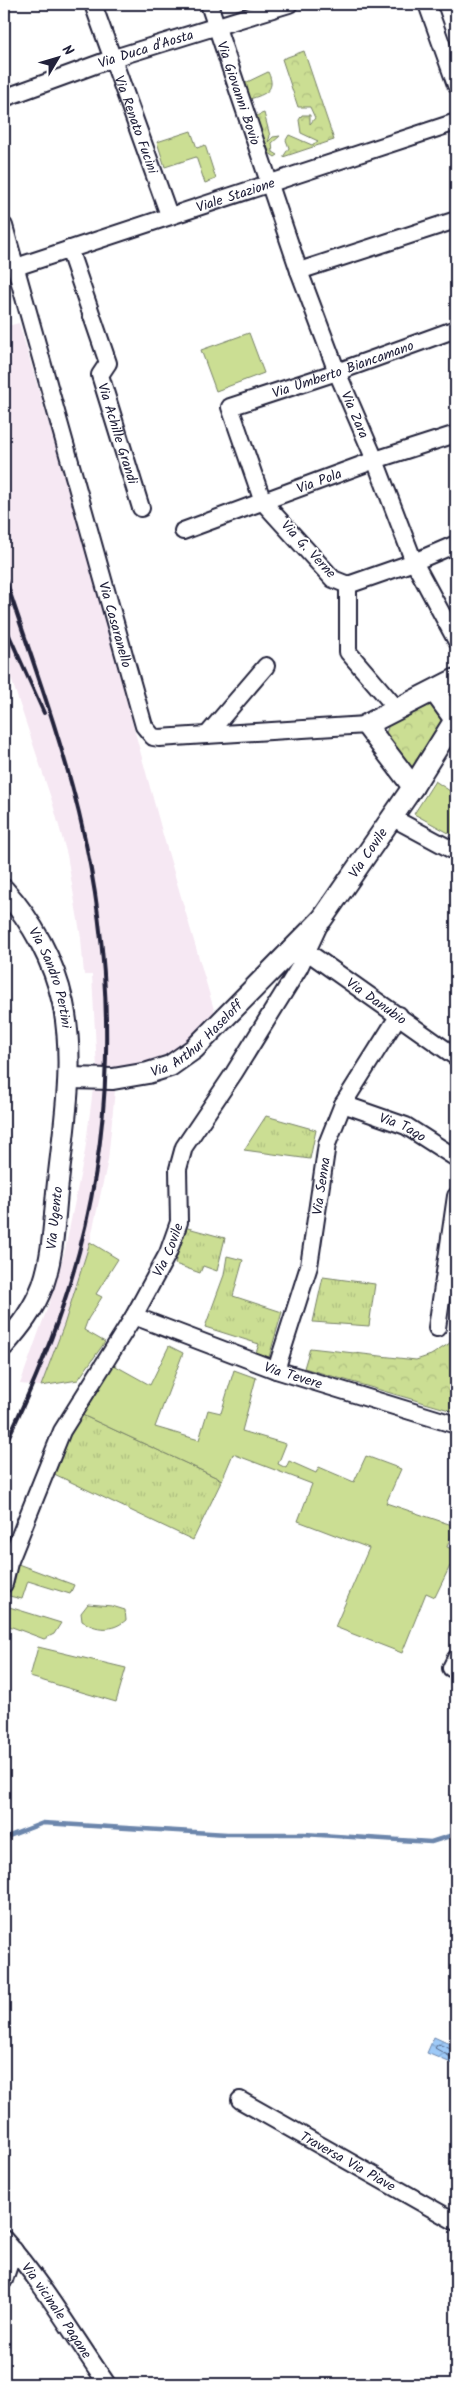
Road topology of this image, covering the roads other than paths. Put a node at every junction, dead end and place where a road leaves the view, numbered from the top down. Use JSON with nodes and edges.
{"nodes":[{"id":1,"x":93,"y":4,"type":"edge"},
{"id":2,"x":209,"y":4,"type":"edge"},
{"id":3,"x":289,"y":4,"type":"edge"},
{"id":4,"x":427,"y":4,"type":"edge"},
{"id":5,"x":217,"y":28,"type":"junction"},
{"id":6,"x":114,"y":58,"type":"junction"},
{"id":7,"x":456,"y":85,"type":"edge"},
{"id":8,"x":4,"y":98,"type":"edge"},
{"id":9,"x":456,"y":122,"type":"edge"},
{"id":10,"x":269,"y":182,"type":"junction"},
{"id":11,"x":169,"y":215,"type":"junction"},
{"id":12,"x":456,"y":220,"type":"edge"},
{"id":13,"x":5,"y":230,"type":"edge"},
{"id":14,"x":69,"y":249,"type":"junction"},
{"id":15,"x":16,"y":267,"type":"junction"},
{"id":16,"x":299,"y":271,"type":"junction"},
{"id":17,"x":456,"y":329,"type":"edge"},
{"id":18,"x":338,"y":372,"type":"junction"},
{"id":19,"x":230,"y":407,"type":"joint"},
{"id":20,"x":456,"y":434,"type":"edge"},
{"id":21,"x":375,"y":460,"type":"junction"},
{"id":22,"x":263,"y":502,"type":"junction"},
{"id":23,"x":141,"y":508,"type":"dead end"},
{"id":24,"x":183,"y":531,"type":"dead end"},
{"id":25,"x":456,"y":544,"type":"edge"},
{"id":26,"x":414,"y":562,"type":"junction"},
{"id":27,"x":348,"y":585,"type":"junction"},
{"id":28,"x":456,"y":640,"type":"edge"},
{"id":29,"x":266,"y":666,"type":"dead end"},
{"id":30,"x":456,"y":680,"type":"edge"},
{"id":31,"x":434,"y":691,"type":"junction"},
{"id":32,"x":397,"y":709,"type":"junction"},
{"id":33,"x":456,"y":719,"type":"edge"},
{"id":34,"x":366,"y":725,"type":"junction"},
{"id":35,"x":207,"y":735,"type":"junction"},
{"id":36,"x":413,"y":787,"type":"junction"},
{"id":37,"x":391,"y":818,"type":"junction"},
{"id":38,"x":456,"y":852,"type":"edge"},
{"id":39,"x":4,"y":890,"type":"edge"},
{"id":40,"x":303,"y":949,"type":"junction"},
{"id":41,"x":399,"y":1015,"type":"junction"},
{"id":42,"x":456,"y":1057,"type":"edge"},
{"id":43,"x":69,"y":1078,"type":"junction"},
{"id":44,"x":343,"y":1104,"type":"junction"},
{"id":45,"x":456,"y":1158,"type":"edge"},
{"id":46,"x":456,"y":1196,"type":"edge"},
{"id":47,"x":134,"y":1316,"type":"junction"},
{"id":48,"x":437,"y":1328,"type":"dead end"},
{"id":49,"x":4,"y":1345,"type":"edge"},
{"id":50,"x":276,"y":1370,"type":"junction"},
{"id":51,"x":456,"y":1425,"type":"edge"},
{"id":52,"x":4,"y":1584,"type":"edge"},
{"id":53,"x":240,"y":2100,"type":"dead end"},
{"id":54,"x":456,"y":2222,"type":"edge"},
{"id":55,"x":9,"y":2244,"type":"edge"},
{"id":56,"x":4,"y":2280,"type":"edge"},
{"id":57,"x":106,"y":2384,"type":"edge"}],
"edges":[{"from":1,"to":6,"type":"street","name":"Via Renato Fucini"},
{"from":2,"to":5,"type":"street","name":"Via Giovanni Bovio"},
{"from":3,"to":5,"type":"street","name":"Via Duca d'Aosta"},
{"from":4,"to":7,"type":"street"},
{"from":5,"to":6,"type":"street","name":"Via Duca d'Aosta"},
{"from":5,"to":10,"type":"street","name":"Via Giovanni Bovio"},
{"from":6,"to":8,"type":"street","name":"Via Duca d'Aosta"},
{"from":6,"to":11,"type":"street","name":"Via Renato Fucini"},
{"from":9,"to":10,"type":"street","name":"Viale Stazione"},
{"from":10,"to":11,"type":"street","name":"Viale Stazione"},
{"from":10,"to":16,"type":"street","name":"Via Zara"},
{"from":11,"to":14,"type":"street","name":"Viale Stazione"},
{"from":12,"to":16,"type":"street"},
{"from":13,"to":15,"type":"street","name":"Via Casaranello"},
{"from":14,"to":15,"type":"street","name":"Viale Stazione"},
{"from":14,"to":23,"type":"street","name":"Via Achille Grandi"},
{"from":15,"to":35,"type":"street","name":"Via Casaranello"},
{"from":16,"to":18,"type":"street","name":"Via Zara"},
{"from":17,"to":18,"type":"street","name":"Via Umberto Biancamano"},
{"from":18,"to":19,"type":"street","name":"Via Umberto Biancamano"},
{"from":18,"to":21,"type":"street","name":"Via Zara"},
{"from":19,"to":22,"type":"street","name":"Via G. Verne"},
{"from":20,"to":21,"type":"street","name":"Via Pola"},
{"from":21,"to":22,"type":"street","name":"Via Pola"},
{"from":21,"to":26,"type":"street","name":"Via Zara"},
{"from":22,"to":24,"type":"street","name":"Via Pola"},
{"from":22,"to":27,"type":"street","name":"Via G. Verne"},
{"from":25,"to":26,"type":"street"},
{"from":26,"to":27,"type":"street"},
{"from":26,"to":28,"type":"street","name":"Via Zara"},
{"from":27,"to":32,"type":"street","name":"Via G. Verne"},
{"from":29,"to":35,"type":"street"},
{"from":30,"to":31,"type":"street"},
{"from":31,"to":32,"type":"street"},
{"from":31,"to":33,"type":"street"},
{"from":32,"to":34,"type":"street"},
{"from":33,"to":36,"type":"street","name":"Via Covile"},
{"from":34,"to":35,"type":"street","name":"Via Casaranello"},
{"from":34,"to":36,"type":"street"},
{"from":36,"to":37,"type":"street","name":"Via Covile"},
{"from":37,"to":38,"type":"street"},
{"from":37,"to":40,"type":"street","name":"Via Covile"},
{"from":39,"to":43,"type":"street","name":"Via Sandro Pertini"},
{"from":40,"to":41,"type":"street","name":"Via Danubio"},
{"from":40,"to":43,"type":"street","name":"Via Arthur Haseloff"},
{"from":40,"to":47,"type":"street","name":"Via Covile"},
{"from":41,"to":42,"type":"street","name":"Via Danubio"},
{"from":41,"to":44,"type":"street","name":"Via Senna"},
{"from":43,"to":49,"type":"street","name":"Via Ugento"},
{"from":44,"to":45,"type":"street","name":"Via Tago"},
{"from":44,"to":50,"type":"street","name":"Via Senna"},
{"from":46,"to":48,"type":"street"},
{"from":47,"to":50,"type":"street","name":"Via Tevere"},
{"from":47,"to":52,"type":"street","name":"Via Covile"},
{"from":50,"to":51,"type":"street","name":"Via Tevere"},
{"from":53,"to":54,"type":"street","name":"Traversa Via Piave"},
{"from":55,"to":56,"type":"street"},
{"from":55,"to":57,"type":"street","name":"Via vicinale Pagane"}]}
